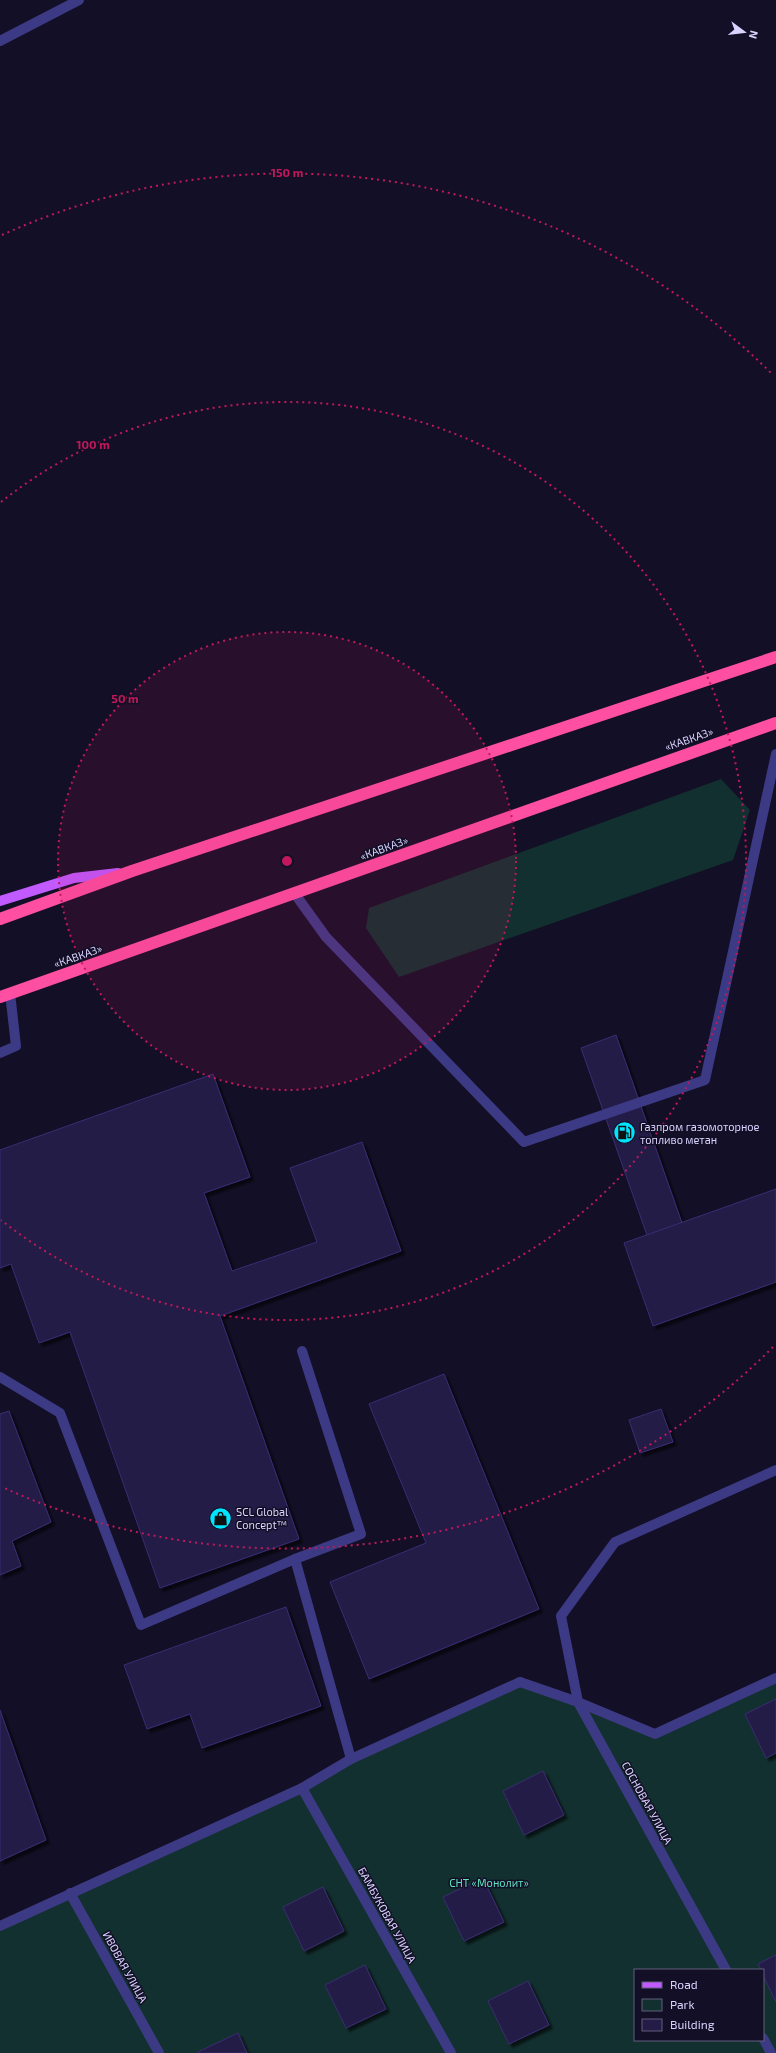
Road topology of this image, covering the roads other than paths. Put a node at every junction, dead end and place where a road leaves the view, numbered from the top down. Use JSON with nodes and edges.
{"nodes":[{"id":1,"x":79,"y":0,"type":"edge"},
{"id":2,"x":0,"y":41,"type":"edge"},
{"id":3,"x":776,"y":657,"type":"edge"},
{"id":4,"x":776,"y":723,"type":"edge"},
{"id":5,"x":776,"y":754,"type":"edge"},
{"id":6,"x":132,"y":871,"type":"junction"},
{"id":7,"x":295,"y":894,"type":"junction"},
{"id":8,"x":0,"y":900,"type":"edge"},
{"id":9,"x":0,"y":919,"type":"edge"},
{"id":10,"x":3,"y":996,"type":"edge"},
{"id":11,"x":0,"y":1053,"type":"edge"},
{"id":12,"x":302,"y":1351,"type":"dead end"},
{"id":13,"x":0,"y":1377,"type":"edge"},
{"id":14,"x":776,"y":1470,"type":"edge"},
{"id":15,"x":296,"y":1559,"type":"junction"},
{"id":16,"x":776,"y":1678,"type":"edge"},
{"id":17,"x":578,"y":1702,"type":"junction"},
{"id":18,"x":351,"y":1759,"type":"junction"},
{"id":19,"x":302,"y":1788,"type":"junction"},
{"id":20,"x":70,"y":1893,"type":"junction"},
{"id":21,"x":0,"y":1926,"type":"edge"},
{"id":22,"x":725,"y":1969,"type":"edge"},
{"id":23,"x":764,"y":2040,"type":"edge"},
{"id":24,"x":159,"y":2053,"type":"edge"},
{"id":25,"x":451,"y":2053,"type":"edge"},
{"id":26,"x":771,"y":2053,"type":"edge"}],
"edges":[{"from":1,"to":2,"type":"street"},
{"from":3,"to":6,"type":"highway"},
{"from":4,"to":7,"type":"highway","name":"«КАВКАЗ»"},
{"from":5,"to":7,"type":"street"},
{"from":6,"to":8,"type":"main road"},
{"from":6,"to":9,"type":"highway"},
{"from":7,"to":10,"type":"highway","name":"«КАВКАЗ»"},
{"from":10,"to":11,"type":"street"},
{"from":12,"to":15,"type":"street"},
{"from":13,"to":15,"type":"street"},
{"from":14,"to":17,"type":"street","name":"СОСНОВАЯ УЛИЦА"},
{"from":15,"to":18,"type":"street"},
{"from":16,"to":17,"type":"street"},
{"from":17,"to":18,"type":"street"},
{"from":17,"to":22,"type":"street","name":"СОСНОВАЯ УЛИЦА"},
{"from":18,"to":19,"type":"street"},
{"from":19,"to":20,"type":"street"},
{"from":19,"to":25,"type":"street","name":"БАМБУКОВАЯ УЛИЦА"},
{"from":20,"to":21,"type":"street"},
{"from":20,"to":24,"type":"street","name":"ИВОВАЯ УЛИЦА"},
{"from":23,"to":26,"type":"street"}]}
